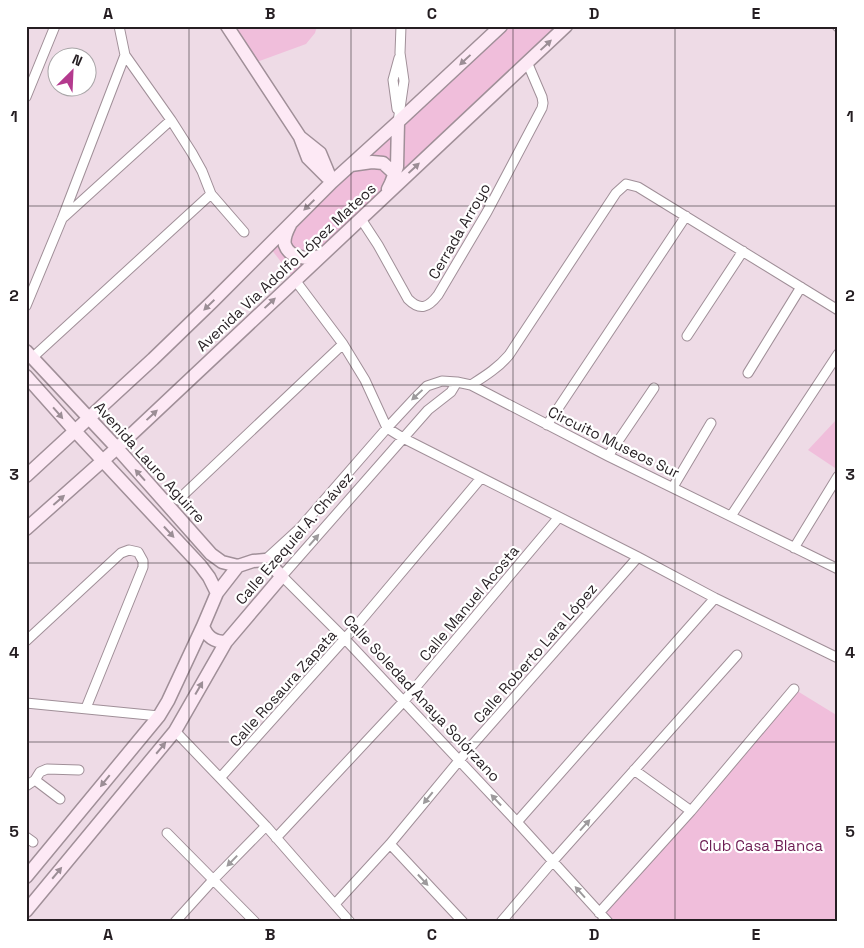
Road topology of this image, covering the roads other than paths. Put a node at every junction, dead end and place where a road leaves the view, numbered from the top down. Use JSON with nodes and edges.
{"nodes":[{"id":1,"x":55,"y":26,"type":"edge"},
{"id":2,"x":119,"y":26,"type":"edge"},
{"id":3,"x":226,"y":26,"type":"edge"},
{"id":4,"x":401,"y":26,"type":"edge"},
{"id":5,"x":501,"y":26,"type":"edge"},
{"id":6,"x":566,"y":26,"type":"edge"},
{"id":7,"x":125,"y":55,"type":"junction"},
{"id":8,"x":527,"y":62,"type":"junction"},
{"id":9,"x":26,"y":97,"type":"edge"},
{"id":10,"x":171,"y":120,"type":"junction"},
{"id":11,"x":398,"y":122,"type":"junction"},
{"id":12,"x":351,"y":165,"type":"junction"},
{"id":13,"x":395,"y":174,"type":"junction"},
{"id":14,"x":332,"y":182,"type":"junction"},
{"id":15,"x":211,"y":194,"type":"junction"},
{"id":16,"x":382,"y":198,"type":"junction"},
{"id":17,"x":686,"y":216,"type":"junction"},
{"id":18,"x":62,"y":219,"type":"junction"},
{"id":19,"x":361,"y":219,"type":"junction"},
{"id":20,"x":292,"y":221,"type":"junction"},
{"id":21,"x":244,"y":232,"type":"dead end"},
{"id":22,"x":743,"y":251,"type":"junction"},
{"id":23,"x":320,"y":256,"type":"junction"},
{"id":24,"x":295,"y":280,"type":"junction"},
{"id":25,"x":801,"y":287,"type":"junction"},
{"id":26,"x":26,"y":306,"type":"edge"},
{"id":27,"x":838,"y":310,"type":"edge"},
{"id":28,"x":688,"y":336,"type":"dead end"},
{"id":29,"x":343,"y":344,"type":"junction"},
{"id":30,"x":838,"y":354,"type":"edge"},
{"id":31,"x":29,"y":355,"type":"edge"},
{"id":32,"x":748,"y":373,"type":"dead end"},
{"id":33,"x":26,"y":376,"type":"edge"},
{"id":34,"x":458,"y":382,"type":"junction"},
{"id":35,"x":470,"y":385,"type":"junction"},
{"id":36,"x":654,"y":388,"type":"dead end"},
{"id":37,"x":89,"y":419,"type":"junction"},
{"id":38,"x":711,"y":423,"type":"dead end"},
{"id":39,"x":547,"y":425,"type":"junction"},
{"id":40,"x":386,"y":428,"type":"junction"},
{"id":41,"x":75,"y":432,"type":"junction"},
{"id":42,"x":403,"y":438,"type":"junction"},
{"id":43,"x":117,"y":448,"type":"junction"},
{"id":44,"x":608,"y":456,"type":"junction"},
{"id":45,"x":103,"y":461,"type":"junction"},
{"id":46,"x":26,"y":476,"type":"edge"},
{"id":47,"x":838,"y":476,"type":"edge"},
{"id":48,"x":481,"y":478,"type":"junction"},
{"id":49,"x":673,"y":487,"type":"junction"},
{"id":50,"x":178,"y":500,"type":"dead end"},
{"id":51,"x":731,"y":516,"type":"junction"},
{"id":52,"x":559,"y":517,"type":"junction"},
{"id":53,"x":26,"y":529,"type":"edge"},
{"id":54,"x":794,"y":548,"type":"junction"},
{"id":55,"x":638,"y":557,"type":"junction"},
{"id":56,"x":265,"y":560,"type":"junction"},
{"id":57,"x":238,"y":566,"type":"junction"},
{"id":58,"x":838,"y":569,"type":"edge"},
{"id":59,"x":282,"y":576,"type":"junction"},
{"id":60,"x":217,"y":593,"type":"junction"},
{"id":61,"x":716,"y":598,"type":"junction"},
{"id":62,"x":203,"y":626,"type":"junction"},
{"id":63,"x":345,"y":639,"type":"junction"},
{"id":64,"x":26,"y":641,"type":"edge"},
{"id":65,"x":226,"y":642,"type":"junction"},
{"id":66,"x":738,"y":654,"type":"dead end"},
{"id":67,"x":838,"y":658,"type":"edge"},
{"id":68,"x":794,"y":689,"type":"dead end"},
{"id":69,"x":404,"y":702,"type":"junction"},
{"id":70,"x":26,"y":703,"type":"edge"},
{"id":71,"x":86,"y":708,"type":"junction"},
{"id":72,"x":159,"y":716,"type":"junction"},
{"id":73,"x":175,"y":731,"type":"junction"},
{"id":74,"x":459,"y":760,"type":"junction"},
{"id":75,"x":79,"y":770,"type":"dead end"},
{"id":76,"x":634,"y":770,"type":"junction"},
{"id":77,"x":220,"y":778,"type":"junction"},
{"id":78,"x":35,"y":780,"type":"junction"},
{"id":79,"x":26,"y":786,"type":"edge"},
{"id":80,"x":60,"y":800,"type":"dead end"},
{"id":81,"x":691,"y":810,"type":"junction"},
{"id":82,"x":517,"y":822,"type":"junction"},
{"id":83,"x":266,"y":826,"type":"junction"},
{"id":84,"x":167,"y":833,"type":"dead end"},
{"id":85,"x":276,"y":838,"type":"junction"},
{"id":86,"x":390,"y":844,"type":"junction"},
{"id":87,"x":553,"y":861,"type":"junction"},
{"id":88,"x":26,"y":877,"type":"edge"},
{"id":89,"x":213,"y":880,"type":"junction"},
{"id":90,"x":335,"y":904,"type":"junction"},
{"id":91,"x":26,"y":911,"type":"edge"},
{"id":92,"x":599,"y":913,"type":"junction"},
{"id":93,"x":175,"y":922,"type":"edge"},
{"id":94,"x":255,"y":922,"type":"edge"},
{"id":95,"x":350,"y":922,"type":"edge"},
{"id":96,"x":463,"y":922,"type":"edge"},
{"id":97,"x":500,"y":922,"type":"edge"},
{"id":98,"x":608,"y":922,"type":"edge"}],
"edges":[{"from":1,"to":9,"type":"street"},
{"from":2,"to":7,"type":"street"},
{"from":3,"to":14,"type":"street"},
{"from":4,"to":11,"type":"street"},
{"from":5,"to":11,"type":"street","name":"Avenida Via Adolfo López Mateos","one_way":true},
{"from":8,"to":6,"type":"street","name":"Avenida Via Adolfo López Mateos","one_way":true},
{"from":7,"to":10,"type":"street"},
{"from":7,"to":18,"type":"street"},
{"from":16,"to":8,"type":"street","name":"Avenida Via Adolfo López Mateos","one_way":true},
{"from":8,"to":19,"type":"street","name":"Cerrada Arroyo"},
{"from":10,"to":15,"type":"street"},
{"from":10,"to":18,"type":"street"},
{"from":11,"to":12,"type":"street","name":"Avenida Via Adolfo López Mateos"},
{"from":11,"to":13,"type":"street"},
{"from":12,"to":13,"type":"street"},
{"from":12,"to":14,"type":"street","name":"Avenida Via Adolfo López Mateos"},
{"from":13,"to":16,"type":"street"},
{"from":14,"to":20,"type":"street","name":"Avenida Via Adolfo López Mateos","one_way":true},
{"from":15,"to":21,"type":"street"},
{"from":15,"to":31,"type":"street"},
{"from":16,"to":19,"type":"street","name":"Avenida Via Adolfo López Mateos"},
{"from":17,"to":22,"type":"street"},
{"from":17,"to":35,"type":"street"},
{"from":17,"to":39,"type":"street"},
{"from":18,"to":26,"type":"street"},
{"from":19,"to":23,"type":"street","name":"Avenida Via Adolfo López Mateos"},
{"from":20,"to":23,"type":"street"},
{"from":20,"to":37,"type":"street","name":"Avenida Via Adolfo López Mateos","one_way":true},
{"from":22,"to":25,"type":"street"},
{"from":22,"to":28,"type":"street"},
{"from":23,"to":24,"type":"street","name":"Avenida Via Adolfo López Mateos"},
{"from":24,"to":29,"type":"street"},
{"from":43,"to":24,"type":"street","name":"Avenida Via Adolfo López Mateos","one_way":true},
{"from":25,"to":27,"type":"street"},
{"from":25,"to":32,"type":"street"},
{"from":29,"to":40,"type":"street"},
{"from":29,"to":50,"type":"street"},
{"from":30,"to":51,"type":"street"},
{"from":31,"to":37,"type":"street","name":"Avenida Lauro Aguirre"},
{"from":33,"to":41,"type":"street","one_way":true},
{"from":34,"to":35,"type":"street","name":"Circuito Museos Sur"},
{"from":34,"to":40,"type":"street","name":"Circuito Museos Sur","one_way":true},
{"from":34,"to":42,"type":"street","name":"Calle Ezequiel A. Chávez"},
{"from":35,"to":39,"type":"street","name":"Circuito Museos Sur"},
{"from":36,"to":44,"type":"street"},
{"from":37,"to":41,"type":"street","name":"Avenida Via Adolfo López Mateos"},
{"from":37,"to":43,"type":"street","name":"Avenida Lauro Aguirre"},
{"from":38,"to":49,"type":"street"},
{"from":39,"to":44,"type":"street","name":"Circuito Museos Sur"},
{"from":40,"to":42,"type":"street"},
{"from":40,"to":56,"type":"street","name":"Calle Ezequiel A. Chávez"},
{"from":41,"to":45,"type":"street"},
{"from":41,"to":46,"type":"street","name":"Avenida Via Adolfo López Mateos"},
{"from":42,"to":48,"type":"street"},
{"from":59,"to":42,"type":"street","name":"Calle Ezequiel A. Chávez","one_way":true},
{"from":43,"to":45,"type":"street","name":"Avenida Via Adolfo López Mateos"},
{"from":57,"to":43,"type":"street","name":"Avenida Lauro Aguirre","one_way":true},
{"from":44,"to":49,"type":"street","name":"Circuito Museos Sur"},
{"from":53,"to":45,"type":"street","name":"Avenida Via Adolfo López Mateos","one_way":true},
{"from":45,"to":60,"type":"street","one_way":true},
{"from":47,"to":54,"type":"street"},
{"from":48,"to":52,"type":"street"},
{"from":48,"to":63,"type":"street","name":"Calle Rosaura Zapata"},
{"from":49,"to":51,"type":"street","name":"Circuito Museos Sur"},
{"from":51,"to":54,"type":"street","name":"Circuito Museos Sur"},
{"from":52,"to":55,"type":"street"},
{"from":52,"to":69,"type":"street","name":"Calle Manuel Acosta"},
{"from":54,"to":58,"type":"street","name":"Circuito Museos Sur"},
{"from":55,"to":61,"type":"street"},
{"from":55,"to":74,"type":"street","name":"Calle Roberto Lara López"},
{"from":56,"to":57,"type":"street"},
{"from":56,"to":59,"type":"street","name":"Calle Soledad Anaya Solórzano"},
{"from":57,"to":60,"type":"street","name":"Calle Ezequiel A. Chávez"},
{"from":59,"to":63,"type":"street","name":"Calle Soledad Anaya Solórzano"},
{"from":59,"to":65,"type":"street","name":"Calle Ezequiel A. Chávez"},
{"from":60,"to":62,"type":"street","name":"Calle Ezequiel A. Chávez"},
{"from":61,"to":67,"type":"street"},
{"from":61,"to":82,"type":"street"},
{"from":62,"to":65,"type":"street"},
{"from":62,"to":72,"type":"street","name":"Calle Ezequiel A. Chávez"},
{"from":63,"to":69,"type":"street","name":"Calle Soledad Anaya Solórzano"},
{"from":63,"to":77,"type":"street","name":"Calle Rosaura Zapata"},
{"from":64,"to":71,"type":"street"},
{"from":73,"to":65,"type":"street","name":"Calle Ezequiel A. Chávez","one_way":true},
{"from":66,"to":76,"type":"street"},
{"from":68,"to":81,"type":"street"},
{"from":69,"to":74,"type":"street","name":"Calle Soledad Anaya Solórzano"},
{"from":69,"to":85,"type":"street","name":"Calle Manuel Acosta"},
{"from":70,"to":71,"type":"street"},
{"from":71,"to":72,"type":"street"},
{"from":72,"to":88,"type":"street","name":"Calle Ezequiel A. Chávez","one_way":true},
{"from":73,"to":77,"type":"street"},
{"from":91,"to":73,"type":"street","name":"Calle Ezequiel A. Chávez","one_way":true},
{"from":82,"to":74,"type":"street","name":"Calle Soledad Anaya Solórzano","one_way":true},
{"from":74,"to":86,"type":"street","name":"Calle Roberto Lara López","one_way":true},
{"from":75,"to":78,"type":"street"},
{"from":76,"to":81,"type":"street"},
{"from":87,"to":76,"type":"street","one_way":true},
{"from":77,"to":83,"type":"street"},
{"from":78,"to":79,"type":"street"},
{"from":78,"to":80,"type":"street"},
{"from":81,"to":92,"type":"street"},
{"from":82,"to":87,"type":"street","name":"Calle Soledad Anaya Solórzano"},
{"from":83,"to":85,"type":"street"},
{"from":83,"to":89,"type":"street","one_way":true},
{"from":84,"to":89,"type":"street"},
{"from":85,"to":90,"type":"street"},
{"from":86,"to":90,"type":"street","name":"Calle Roberto Lara López"},
{"from":86,"to":96,"type":"street","one_way":true},
{"from":92,"to":87,"type":"street","name":"Calle Soledad Anaya Solórzano","one_way":true},
{"from":87,"to":97,"type":"street"},
{"from":89,"to":93,"type":"street"},
{"from":89,"to":94,"type":"street"},
{"from":90,"to":95,"type":"street"},
{"from":92,"to":98,"type":"street","name":"Calle Soledad Anaya Solórzano"}]}
